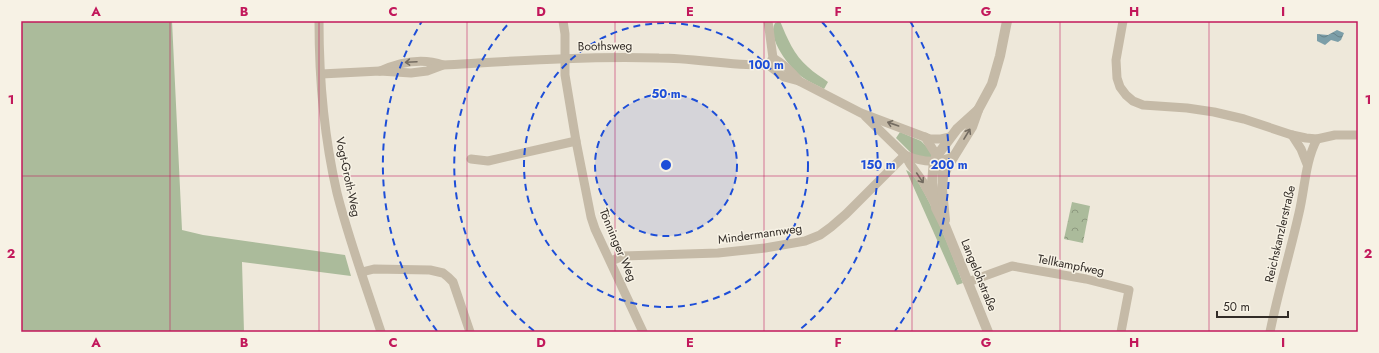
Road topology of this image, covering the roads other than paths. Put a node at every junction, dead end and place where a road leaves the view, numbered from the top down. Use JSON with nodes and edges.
{"nodes":[{"id":1,"x":319,"y":21,"type":"edge"},
{"id":2,"x":563,"y":21,"type":"edge"},
{"id":3,"x":768,"y":21,"type":"edge"},
{"id":4,"x":1007,"y":21,"type":"edge"},
{"id":5,"x":1123,"y":21,"type":"edge"},
{"id":6,"x":565,"y":59,"type":"junction"},
{"id":7,"x":770,"y":61,"type":"junction"},
{"id":8,"x":320,"y":74,"type":"junction"},
{"id":9,"x":978,"y":110,"type":"junction"},
{"id":10,"x":860,"y":113,"type":"junction"},
{"id":11,"x":1292,"y":135,"type":"junction"},
{"id":12,"x":1358,"y":135,"type":"edge"},
{"id":13,"x":925,"y":137,"type":"junction"},
{"id":14,"x":950,"y":137,"type":"junction"},
{"id":15,"x":1317,"y":139,"type":"junction"},
{"id":16,"x":576,"y":141,"type":"junction"},
{"id":17,"x":905,"y":155,"type":"junction"},
{"id":18,"x":954,"y":156,"type":"junction"},
{"id":19,"x":937,"y":159,"type":"junction"},
{"id":20,"x":470,"y":160,"type":"dead end"},
{"id":21,"x":1307,"y":164,"type":"junction"},
{"id":22,"x":943,"y":177,"type":"junction"},
{"id":23,"x":934,"y":202,"type":"junction"},
{"id":24,"x":946,"y":228,"type":"junction"},
{"id":25,"x":610,"y":261,"type":"junction"},
{"id":26,"x":362,"y":272,"type":"junction"},
{"id":27,"x":968,"y":282,"type":"junction"},
{"id":28,"x":381,"y":332,"type":"edge"},
{"id":29,"x":470,"y":332,"type":"edge"},
{"id":30,"x":643,"y":332,"type":"edge"},
{"id":31,"x":988,"y":332,"type":"edge"},
{"id":32,"x":1121,"y":332,"type":"edge"},
{"id":33,"x":1270,"y":332,"type":"edge"}],
"edges":[{"from":1,"to":8,"type":"street","name":"Vogt-Groth-Weg"},
{"from":2,"to":6,"type":"street","name":"Tönninger Weg"},
{"from":3,"to":7,"type":"street"},
{"from":4,"to":9,"type":"street","name":"Langelohstraße"},
{"from":5,"to":11,"type":"street"},
{"from":6,"to":7,"type":"street","name":"Boothsweg"},
{"from":6,"to":8,"type":"street","name":"Boothsweg"},
{"from":6,"to":16,"type":"street","name":"Tönninger Weg"},
{"from":7,"to":10,"type":"street"},
{"from":8,"to":26,"type":"street","name":"Vogt-Groth-Weg"},
{"from":9,"to":14,"type":"street","name":"Langelohstraße"},
{"from":18,"to":9,"type":"street","name":"Langelohstraße","one_way":true},
{"from":13,"to":10,"type":"street","one_way":true},
{"from":10,"to":17,"type":"street"},
{"from":11,"to":15,"type":"street"},
{"from":11,"to":21,"type":"street"},
{"from":12,"to":15,"type":"street"},
{"from":13,"to":14,"type":"street"},
{"from":13,"to":19,"type":"street"},
{"from":14,"to":19,"type":"street","name":"Langelohstraße"},
{"from":15,"to":21,"type":"street","name":"Reichskanzlerstraße"},
{"from":16,"to":20,"type":"street"},
{"from":16,"to":25,"type":"street","name":"Tönninger Weg"},
{"from":17,"to":19,"type":"street"},
{"from":17,"to":23,"type":"street","one_way":true},
{"from":17,"to":25,"type":"street","name":"Mindermannweg"},
{"from":18,"to":19,"type":"street"},
{"from":18,"to":22,"type":"street","name":"Langelohstraße"},
{"from":19,"to":22,"type":"street"},
{"from":19,"to":23,"type":"street","name":"Langelohstraße"},
{"from":21,"to":33,"type":"street","name":"Reichskanzlerstraße"},
{"from":22,"to":24,"type":"street","name":"Langelohstraße"},
{"from":23,"to":24,"type":"street","name":"Langelohstraße"},
{"from":24,"to":27,"type":"street","name":"Langelohstraße"},
{"from":25,"to":30,"type":"street","name":"Tönninger Weg"},
{"from":26,"to":28,"type":"street","name":"Vogt-Groth-Weg"},
{"from":26,"to":29,"type":"street"},
{"from":27,"to":31,"type":"street","name":"Langelohstraße"},
{"from":27,"to":32,"type":"street","name":"Tellkampfweg"}]}
